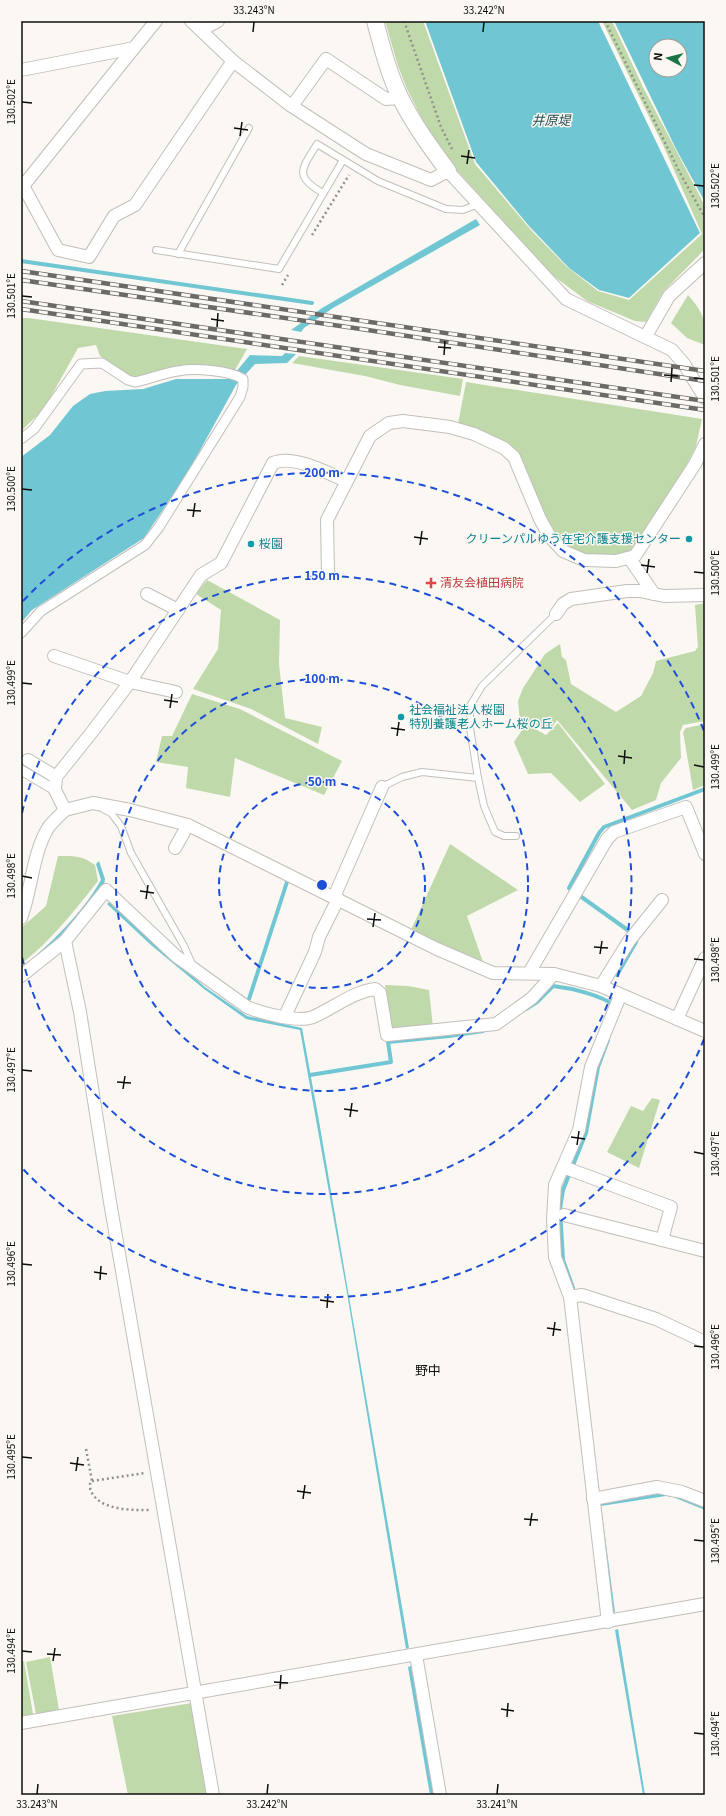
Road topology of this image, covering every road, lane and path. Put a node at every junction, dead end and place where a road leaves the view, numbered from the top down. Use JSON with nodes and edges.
{"nodes":[{"id":1,"x":156,"y":21,"type":"edge"},
{"id":2,"x":191,"y":21,"type":"edge"},
{"id":3,"x":218,"y":21,"type":"edge"},
{"id":4,"x":375,"y":21,"type":"edge"},
{"id":5,"x":404,"y":21,"type":"edge"},
{"id":6,"x":605,"y":21,"type":"edge"},
{"id":7,"x":201,"y":30,"type":"junction"},
{"id":8,"x":134,"y":48,"type":"junction"},
{"id":9,"x":233,"y":61,"type":"junction"},
{"id":10,"x":21,"y":70,"type":"edge"},
{"id":11,"x":400,"y":98,"type":"junction"},
{"id":12,"x":292,"y":106,"type":"junction"},
{"id":13,"x":249,"y":128,"type":"dead end"},
{"id":14,"x":455,"y":155,"type":"dead end"},
{"id":15,"x":343,"y":160,"type":"junction"},
{"id":16,"x":448,"y":171,"type":"junction"},
{"id":17,"x":355,"y":178,"type":"dead end"},
{"id":18,"x":22,"y":184,"type":"edge"},
{"id":19,"x":323,"y":193,"type":"junction"},
{"id":20,"x":26,"y":202,"type":"edge"},
{"id":21,"x":478,"y":204,"type":"junction"},
{"id":22,"x":705,"y":218,"type":"edge"},
{"id":23,"x":310,"y":239,"type":"dead end"},
{"id":24,"x":156,"y":250,"type":"dead end"},
{"id":25,"x":178,"y":254,"type":"junction"},
{"id":26,"x":705,"y":263,"type":"edge"},
{"id":27,"x":290,"y":272,"type":"dead end"},
{"id":28,"x":282,"y":285,"type":"dead end"},
{"id":29,"x":646,"y":336,"type":"junction"},
{"id":30,"x":705,"y":398,"type":"edge"},
{"id":31,"x":21,"y":439,"type":"edge"},
{"id":32,"x":705,"y":444,"type":"edge"},
{"id":33,"x":701,"y":459,"type":"edge"},
{"id":34,"x":346,"y":481,"type":"junction"},
{"id":35,"x":630,"y":558,"type":"junction"},
{"id":36,"x":328,"y":573,"type":"dead end"},
{"id":37,"x":147,"y":594,"type":"dead end"},
{"id":38,"x":654,"y":594,"type":"junction"},
{"id":39,"x":705,"y":595,"type":"edge"},
{"id":40,"x":178,"y":610,"type":"junction"},
{"id":41,"x":556,"y":614,"type":"joint"},
{"id":42,"x":21,"y":633,"type":"edge"},
{"id":43,"x":54,"y":656,"type":"dead end"},
{"id":44,"x":130,"y":682,"type":"junction"},
{"id":45,"x":176,"y":692,"type":"dead end"},
{"id":46,"x":24,"y":765,"type":"edge"},
{"id":47,"x":56,"y":777,"type":"junction"},
{"id":48,"x":478,"y":778,"type":"junction"},
{"id":49,"x":382,"y":787,"type":"joint"},
{"id":50,"x":55,"y":790,"type":"junction"},
{"id":51,"x":93,"y":803,"type":"junction"},
{"id":52,"x":65,"y":810,"type":"junction"},
{"id":53,"x":188,"y":825,"type":"junction"},
{"id":54,"x":516,"y":836,"type":"dead end"},
{"id":55,"x":175,"y":848,"type":"dead end"},
{"id":56,"x":705,"y":854,"type":"edge"},
{"id":57,"x":336,"y":898,"type":"junction"},
{"id":58,"x":662,"y":900,"type":"dead end"},
{"id":59,"x":21,"y":918,"type":"edge"},
{"id":60,"x":65,"y":941,"type":"junction"},
{"id":61,"x":705,"y":958,"type":"edge"},
{"id":62,"x":193,"y":968,"type":"junction"},
{"id":63,"x":529,"y":973,"type":"junction"},
{"id":64,"x":554,"y":974,"type":"junction"},
{"id":65,"x":21,"y":976,"type":"edge"},
{"id":66,"x":601,"y":986,"type":"junction"},
{"id":67,"x":620,"y":996,"type":"junction"},
{"id":68,"x":285,"y":1016,"type":"junction"},
{"id":69,"x":677,"y":1019,"type":"junction"},
{"id":70,"x":705,"y":1031,"type":"edge"},
{"id":71,"x":563,"y":1167,"type":"junction"},
{"id":72,"x":564,"y":1215,"type":"dead end"},
{"id":73,"x":662,"y":1240,"type":"junction"},
{"id":74,"x":705,"y":1250,"type":"edge"},
{"id":75,"x":570,"y":1297,"type":"junction"},
{"id":76,"x":705,"y":1342,"type":"edge"},
{"id":77,"x":86,"y":1449,"type":"dead end"},
{"id":78,"x":157,"y":1471,"type":"junction"},
{"id":79,"x":92,"y":1481,"type":"junction"},
{"id":80,"x":593,"y":1499,"type":"junction"},
{"id":81,"x":705,"y":1502,"type":"edge"},
{"id":82,"x":163,"y":1508,"type":"junction"},
{"id":83,"x":705,"y":1604,"type":"edge"},
{"id":84,"x":608,"y":1622,"type":"junction"},
{"id":85,"x":416,"y":1655,"type":"junction"},
{"id":86,"x":195,"y":1693,"type":"junction"},
{"id":87,"x":21,"y":1723,"type":"edge"},
{"id":88,"x":213,"y":1795,"type":"edge"},
{"id":89,"x":440,"y":1795,"type":"edge"}],
"edges":[{"from":1,"to":8,"type":"street"},
{"from":2,"to":7,"type":"street"},
{"from":3,"to":7,"type":"street"},
{"from":4,"to":11,"type":"street"},
{"from":5,"to":14,"type":"path"},
{"from":6,"to":22,"type":"path"},
{"from":7,"to":9,"type":"street"},
{"from":8,"to":10,"type":"street"},
{"from":8,"to":18,"type":"street"},
{"from":9,"to":12,"type":"street"},
{"from":9,"to":20,"type":"street"},
{"from":11,"to":12,"type":"street"},
{"from":11,"to":16,"type":"street"},
{"from":12,"to":16,"type":"street"},
{"from":13,"to":25,"type":"lane"},
{"from":15,"to":19,"type":"lane"},
{"from":15,"to":19,"type":"lane"},
{"from":15,"to":21,"type":"lane"},
{"from":16,"to":21,"type":"street"},
{"from":17,"to":23,"type":"path"},
{"from":18,"to":20,"type":"street"},
{"from":19,"to":25,"type":"lane"},
{"from":21,"to":29,"type":"street"},
{"from":24,"to":25,"type":"lane"},
{"from":26,"to":29,"type":"street"},
{"from":27,"to":28,"type":"path"},
{"from":29,"to":30,"type":"street"},
{"from":31,"to":42,"type":"street"},
{"from":32,"to":33,"type":"street"},
{"from":33,"to":35,"type":"street"},
{"from":34,"to":35,"type":"street"},
{"from":34,"to":36,"type":"street"},
{"from":34,"to":40,"type":"street"},
{"from":35,"to":38,"type":"street"},
{"from":37,"to":40,"type":"street"},
{"from":38,"to":39,"type":"street"},
{"from":38,"to":41,"type":"street"},
{"from":40,"to":44,"type":"street"},
{"from":41,"to":48,"type":"lane"},
{"from":43,"to":44,"type":"street"},
{"from":44,"to":45,"type":"street"},
{"from":44,"to":47,"type":"street"},
{"from":46,"to":47,"type":"street"},
{"from":46,"to":50,"type":"street"},
{"from":47,"to":50,"type":"street"},
{"from":48,"to":49,"type":"lane"},
{"from":48,"to":54,"type":"lane"},
{"from":49,"to":57,"type":"street"},
{"from":50,"to":52,"type":"street"},
{"from":51,"to":52,"type":"street"},
{"from":51,"to":53,"type":"street"},
{"from":51,"to":62,"type":"lane"},
{"from":52,"to":59,"type":"street"},
{"from":53,"to":55,"type":"street"},
{"from":53,"to":57,"type":"street"},
{"from":56,"to":63,"type":"street"},
{"from":57,"to":63,"type":"street"},
{"from":57,"to":68,"type":"street"},
{"from":58,"to":66,"type":"street"},
{"from":60,"to":62,"type":"street"},
{"from":60,"to":65,"type":"street"},
{"from":60,"to":78,"type":"street"},
{"from":61,"to":69,"type":"street"},
{"from":62,"to":68,"type":"street"},
{"from":63,"to":64,"type":"street"},
{"from":64,"to":66,"type":"street"},
{"from":64,"to":68,"type":"street"},
{"from":66,"to":67,"type":"street"},
{"from":67,"to":69,"type":"street"},
{"from":67,"to":71,"type":"street"},
{"from":69,"to":70,"type":"street"},
{"from":71,"to":73,"type":"street"},
{"from":71,"to":75,"type":"street"},
{"from":72,"to":73,"type":"street"},
{"from":73,"to":74,"type":"street"},
{"from":75,"to":76,"type":"street"},
{"from":75,"to":80,"type":"street"},
{"from":77,"to":79,"type":"path"},
{"from":78,"to":79,"type":"path"},
{"from":78,"to":82,"type":"street"},
{"from":79,"to":82,"type":"path"},
{"from":80,"to":81,"type":"street"},
{"from":80,"to":84,"type":"street"},
{"from":82,"to":86,"type":"street"},
{"from":83,"to":84,"type":"street"},
{"from":84,"to":85,"type":"street"},
{"from":85,"to":86,"type":"street"},
{"from":85,"to":89,"type":"street"},
{"from":86,"to":87,"type":"street"},
{"from":86,"to":88,"type":"street"}]}
